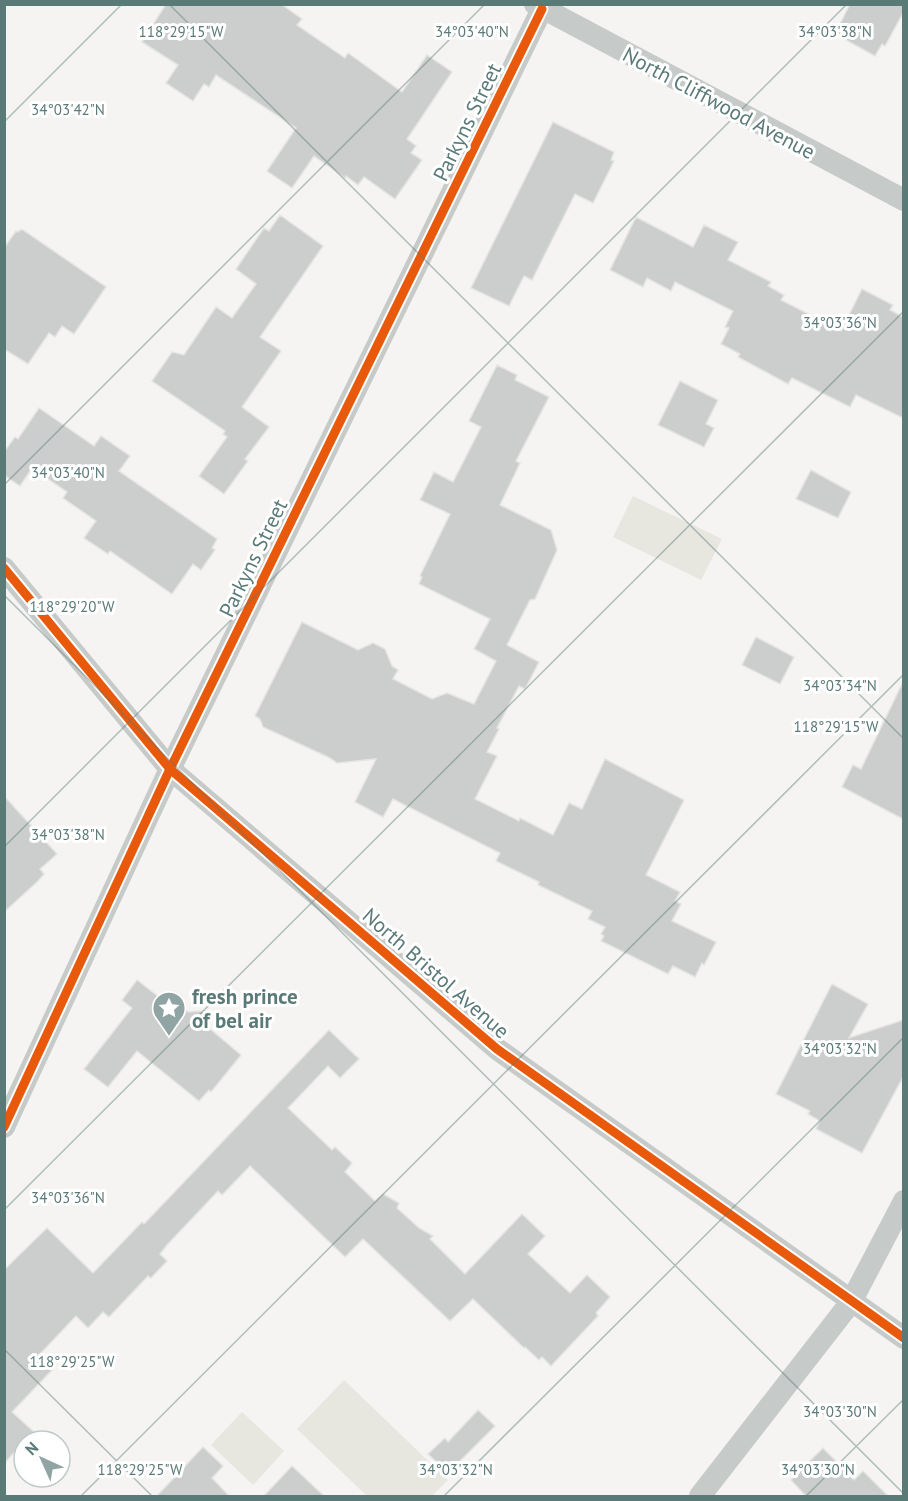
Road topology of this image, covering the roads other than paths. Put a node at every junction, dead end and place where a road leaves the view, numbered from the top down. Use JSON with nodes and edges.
{"nodes":[{"id":1,"x":539,"y":7,"type":"edge"},
{"id":2,"x":903,"y":200,"type":"edge"},
{"id":3,"x":4,"y":568,"type":"edge"},
{"id":4,"x":170,"y":769,"type":"junction"},
{"id":5,"x":4,"y":1126,"type":"edge"},
{"id":6,"x":903,"y":1202,"type":"edge"},
{"id":7,"x":850,"y":1302,"type":"junction"},
{"id":8,"x":903,"y":1338,"type":"edge"},
{"id":9,"x":700,"y":1497,"type":"edge"}],
"edges":[{"from":1,"to":2,"type":"street","name":"North Cliffwood Avenue"},
{"from":1,"to":4,"type":"street","name":"Parkyns Street"},
{"from":3,"to":4,"type":"street","name":"North Bristol Avenue"},
{"from":4,"to":5,"type":"street","name":"Parkyns Street"},
{"from":4,"to":7,"type":"street","name":"North Bristol Avenue"},
{"from":6,"to":7,"type":"street"},
{"from":7,"to":8,"type":"street","name":"North Bristol Avenue"},
{"from":7,"to":9,"type":"street"}]}
